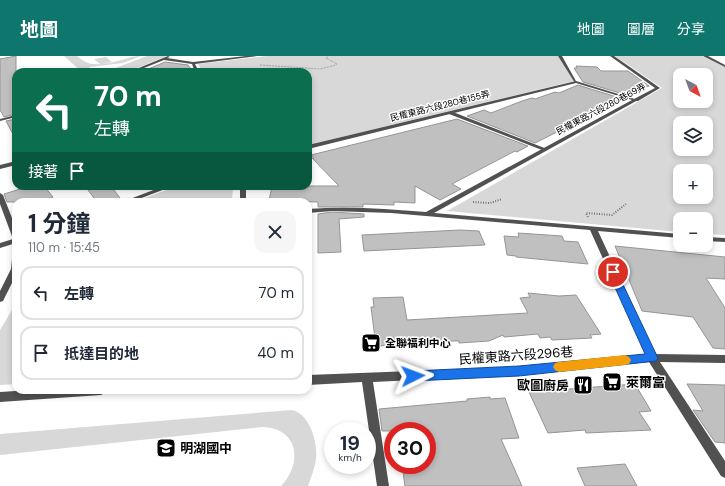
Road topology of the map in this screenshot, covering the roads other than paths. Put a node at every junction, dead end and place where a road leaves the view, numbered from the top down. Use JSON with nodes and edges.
{"nodes":[{"id":1,"x":171,"y":56,"type":"edge"},
{"id":2,"x":255,"y":56,"type":"edge"},
{"id":3,"x":560,"y":56,"type":"edge"},
{"id":4,"x":612,"y":56,"type":"edge"},
{"id":5,"x":705,"y":56,"type":"edge"},
{"id":6,"x":164,"y":59,"type":"junction"},
{"id":7,"x":193,"y":63,"type":"junction"},
{"id":8,"x":725,"y":66,"type":"edge"},
{"id":9,"x":141,"y":68,"type":"edge"},
{"id":10,"x":195,"y":68,"type":"edge"},
{"id":11,"x":576,"y":82,"type":"junction"},
{"id":12,"x":636,"y":100,"type":"junction"},
{"id":13,"x":451,"y":113,"type":"junction"},
{"id":14,"x":12,"y":117,"type":"edge"},
{"id":15,"x":0,"y":120,"type":"edge"},
{"id":16,"x":312,"y":146,"type":"edge"},
{"id":17,"x":544,"y":149,"type":"junction"},
{"id":18,"x":12,"y":164,"type":"edge"},
{"id":19,"x":0,"y":167,"type":"edge"},
{"id":20,"x":159,"y":190,"type":"edge"},
{"id":21,"x":0,"y":195,"type":"edge"},
{"id":22,"x":136,"y":198,"type":"edge"},
{"id":23,"x":312,"y":210,"type":"edge"},
{"id":24,"x":426,"y":214,"type":"junction"},
{"id":25,"x":12,"y":228,"type":"edge"},
{"id":26,"x":593,"y":229,"type":"junction"},
{"id":27,"x":673,"y":235,"type":"edge"},
{"id":28,"x":713,"y":239,"type":"edge"},
{"id":29,"x":725,"y":240,"type":"edge"},
{"id":30,"x":12,"y":241,"type":"edge"},
{"id":31,"x":0,"y":246,"type":"edge"},
{"id":32,"x":12,"y":275,"type":"edge"},
{"id":33,"x":0,"y":299,"type":"edge"},
{"id":34,"x":652,"y":358,"type":"junction"},
{"id":35,"x":725,"y":359,"type":"edge"},
{"id":36,"x":368,"y":378,"type":"junction"},
{"id":37,"x":312,"y":380,"type":"edge"},
{"id":38,"x":43,"y":394,"type":"edge"},
{"id":39,"x":0,"y":397,"type":"edge"},
{"id":40,"x":725,"y":472,"type":"edge"},
{"id":41,"x":383,"y":486,"type":"edge"}],
"edges":[{"from":1,"to":6,"type":"street"},
{"from":2,"to":7,"type":"street"},
{"from":3,"to":11,"type":"street"},
{"from":4,"to":12,"type":"street","name":"民權東路六段280巷69弄"},
{"from":5,"to":8,"type":"street"},
{"from":6,"to":7,"type":"street"},
{"from":6,"to":9,"type":"street"},
{"from":7,"to":10,"type":"street"},
{"from":11,"to":12,"type":"street"},
{"from":11,"to":13,"type":"street","name":"民權東路六段280巷155弄"},
{"from":12,"to":17,"type":"street","name":"民權東路六段280巷69弄"},
{"from":13,"to":16,"type":"street","name":"民權東路六段280巷155弄"},
{"from":13,"to":17,"type":"street"},
{"from":14,"to":15,"type":"street"},
{"from":17,"to":24,"type":"street","name":"民權東路六段280巷69弄"},
{"from":18,"to":19,"type":"street"},
{"from":20,"to":22,"type":"street"},
{"from":21,"to":25,"type":"street"},
{"from":23,"to":24,"type":"street"},
{"from":24,"to":26,"type":"street"},
{"from":26,"to":27,"type":"street"},
{"from":26,"to":34,"type":"street"},
{"from":28,"to":29,"type":"street"},
{"from":30,"to":31,"type":"street"},
{"from":32,"to":33,"type":"street"},
{"from":34,"to":35,"type":"street","name":"民權東路六段296巷"},
{"from":34,"to":36,"type":"street","name":"民權東路六段296巷"},
{"from":34,"to":40,"type":"street"},
{"from":36,"to":37,"type":"street","name":"民權東路六段296巷"},
{"from":36,"to":41,"type":"street"},
{"from":38,"to":39,"type":"street"}]}
